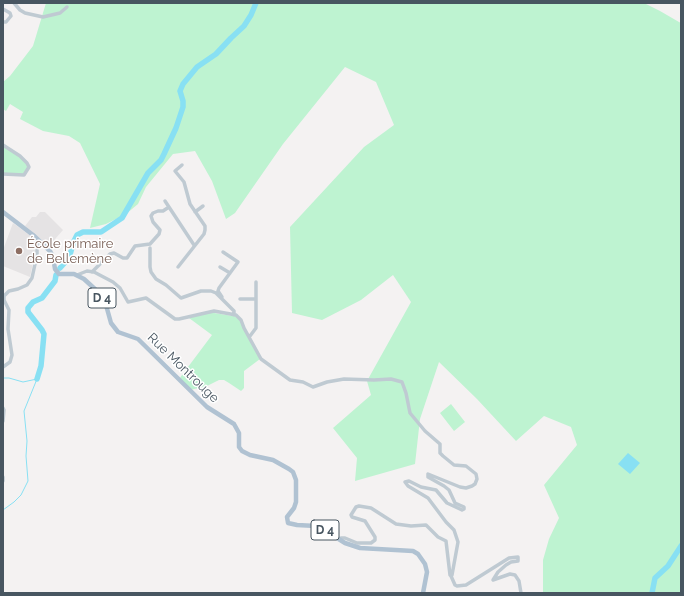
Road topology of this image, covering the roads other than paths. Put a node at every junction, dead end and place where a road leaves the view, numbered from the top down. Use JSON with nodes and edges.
{"nodes":[{"id":1,"x":14,"y":3,"type":"edge"},
{"id":2,"x":67,"y":7,"type":"dead end"},
{"id":3,"x":3,"y":9,"type":"edge"},
{"id":4,"x":3,"y":22,"type":"edge"},
{"id":5,"x":3,"y":145,"type":"edge"},
{"id":6,"x":182,"y":165,"type":"dead end"},
{"id":7,"x":3,"y":174,"type":"edge"},
{"id":8,"x":165,"y":201,"type":"dead end"},
{"id":9,"x":203,"y":206,"type":"dead end"},
{"id":10,"x":169,"y":207,"type":"junction"},
{"id":11,"x":3,"y":212,"type":"edge"},
{"id":12,"x":195,"y":212,"type":"junction"},
{"id":13,"x":36,"y":239,"type":"junction"},
{"id":14,"x":194,"y":245,"type":"junction"},
{"id":15,"x":150,"y":248,"type":"dead end"},
{"id":16,"x":224,"y":252,"type":"dead end"},
{"id":17,"x":178,"y":267,"type":"dead end"},
{"id":18,"x":220,"y":267,"type":"dead end"},
{"id":19,"x":92,"y":272,"type":"junction"},
{"id":20,"x":230,"y":273,"type":"junction"},
{"id":21,"x":77,"y":275,"type":"junction"},
{"id":22,"x":256,"y":282,"type":"dead end"},
{"id":23,"x":240,"y":299,"type":"dead end"},
{"id":24,"x":256,"y":299,"type":"junction"},
{"id":25,"x":223,"y":300,"type":"junction"},
{"id":26,"x":234,"y":315,"type":"junction"},
{"id":27,"x":250,"y":336,"type":"junction"},
{"id":28,"x":3,"y":367,"type":"edge"},
{"id":29,"x":3,"y":408,"type":"edge"},
{"id":30,"x":3,"y":421,"type":"edge"},
{"id":31,"x":3,"y":477,"type":"edge"},
{"id":32,"x":3,"y":481,"type":"edge"},
{"id":33,"x":340,"y":539,"type":"junction"},
{"id":34,"x":451,"y":576,"type":"junction"},
{"id":35,"x":423,"y":593,"type":"edge"},
{"id":36,"x":521,"y":593,"type":"edge"}],
"edges":[{"from":1,"to":2,"type":"street"},
{"from":3,"to":4,"type":"street"},
{"from":5,"to":7,"type":"street"},
{"from":6,"to":12,"type":"street"},
{"from":8,"to":10,"type":"street"},
{"from":9,"to":12,"type":"street"},
{"from":10,"to":14,"type":"street"},
{"from":10,"to":19,"type":"street"},
{"from":11,"to":13,"type":"main road","number":"D 4"},
{"from":12,"to":14,"type":"street"},
{"from":13,"to":21,"type":"main road","number":"D 4"},
{"from":13,"to":28,"type":"street"},
{"from":14,"to":17,"type":"street"},
{"from":15,"to":25,"type":"street"},
{"from":16,"to":20,"type":"street"},
{"from":18,"to":20,"type":"street"},
{"from":19,"to":21,"type":"street"},
{"from":19,"to":26,"type":"street"},
{"from":20,"to":25,"type":"street"},
{"from":21,"to":33,"type":"main road","name":"Rue Montrouge","number":"D 4"},
{"from":22,"to":24,"type":"street"},
{"from":23,"to":24,"type":"street"},
{"from":24,"to":27,"type":"street"},
{"from":25,"to":26,"type":"street"},
{"from":26,"to":27,"type":"street"},
{"from":27,"to":34,"type":"street"},
{"from":29,"to":30,"type":"street"},
{"from":31,"to":32,"type":"street"},
{"from":33,"to":34,"type":"street"},
{"from":33,"to":35,"type":"main road","name":"Rue Montrouge","number":"D 4"},
{"from":34,"to":36,"type":"street"}]}
